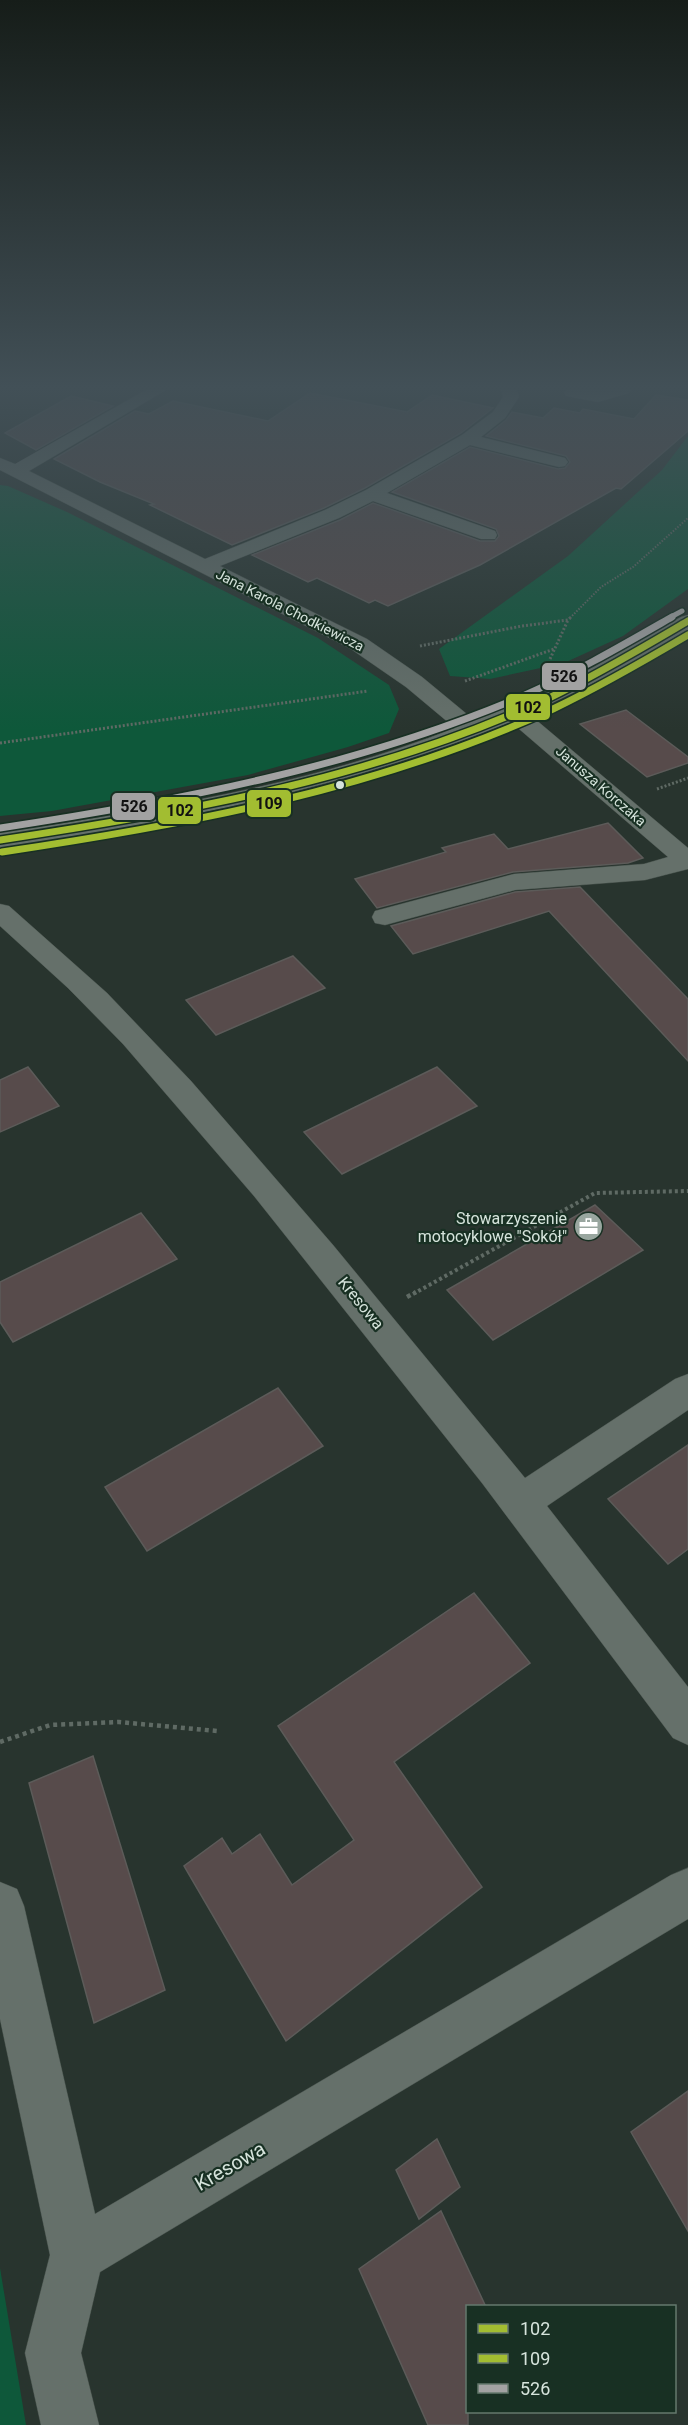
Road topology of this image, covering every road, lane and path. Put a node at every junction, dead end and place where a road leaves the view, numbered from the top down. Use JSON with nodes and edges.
{"nodes":[{"id":1,"x":79,"y":503,"type":"edge"},
{"id":2,"x":354,"y":503,"type":"edge"},
{"id":3,"x":398,"y":503,"type":"edge"},
{"id":4,"x":688,"y":518,"type":"edge"},
{"id":5,"x":488,"y":535,"type":"dead end"},
{"id":6,"x":204,"y":566,"type":"junction"},
{"id":7,"x":568,"y":620,"type":"junction"},
{"id":8,"x":688,"y":621,"type":"edge"},
{"id":9,"x":418,"y":646,"type":"dead end"},
{"id":10,"x":554,"y":649,"type":"junction"},
{"id":11,"x":550,"y":660,"type":"dead end"},
{"id":12,"x":455,"y":684,"type":"dead end"},
{"id":13,"x":374,"y":690,"type":"dead end"},
{"id":14,"x":513,"y":712,"type":"junction"},
{"id":15,"x":470,"y":729,"type":"junction"},
{"id":16,"x":0,"y":743,"type":"edge"},
{"id":17,"x":688,"y":778,"type":"edge"},
{"id":18,"x":657,"y":789,"type":"dead end"},
{"id":19,"x":0,"y":840,"type":"edge"},
{"id":20,"x":688,"y":860,"type":"edge"},
{"id":21,"x":0,"y":912,"type":"edge"},
{"id":22,"x":385,"y":917,"type":"dead end"},
{"id":23,"x":688,"y":1191,"type":"edge"},
{"id":24,"x":402,"y":1300,"type":"dead end"},
{"id":25,"x":688,"y":1390,"type":"edge"},
{"id":26,"x":520,"y":1503,"type":"junction"},
{"id":27,"x":688,"y":1723,"type":"edge"},
{"id":28,"x":218,"y":1731,"type":"dead end"},
{"id":29,"x":0,"y":1742,"type":"edge"},
{"id":30,"x":688,"y":1892,"type":"edge"},
{"id":31,"x":0,"y":1906,"type":"edge"},
{"id":32,"x":77,"y":2255,"type":"junction"},
{"id":33,"x":70,"y":2425,"type":"edge"}],
"edges":[{"from":1,"to":6,"type":"street","name":"Jana Karola Chodkiewicza"},
{"from":2,"to":6,"type":"street"},
{"from":3,"to":5,"type":"street"},
{"from":4,"to":7,"type":"path"},
{"from":6,"to":15,"type":"street","name":"Jana Karola Chodkiewicza"},
{"from":7,"to":9,"type":"path"},
{"from":7,"to":10,"type":"path"},
{"from":8,"to":14,"type":"street"},
{"from":10,"to":11,"type":"path"},
{"from":10,"to":12,"type":"path"},
{"from":13,"to":16,"type":"path"},
{"from":14,"to":15,"type":"street"},
{"from":14,"to":20,"type":"street","name":"Janusza Korczaka"},
{"from":15,"to":19,"type":"street"},
{"from":17,"to":18,"type":"path"},
{"from":20,"to":22,"type":"street"},
{"from":21,"to":26,"type":"street","name":"Kresowa"},
{"from":23,"to":24,"type":"path"},
{"from":25,"to":26,"type":"street"},
{"from":26,"to":27,"type":"street","name":"Kresowa"},
{"from":28,"to":29,"type":"path"},
{"from":30,"to":32,"type":"street","name":"Kresowa"},
{"from":31,"to":32,"type":"street"},
{"from":32,"to":33,"type":"street"}]}
